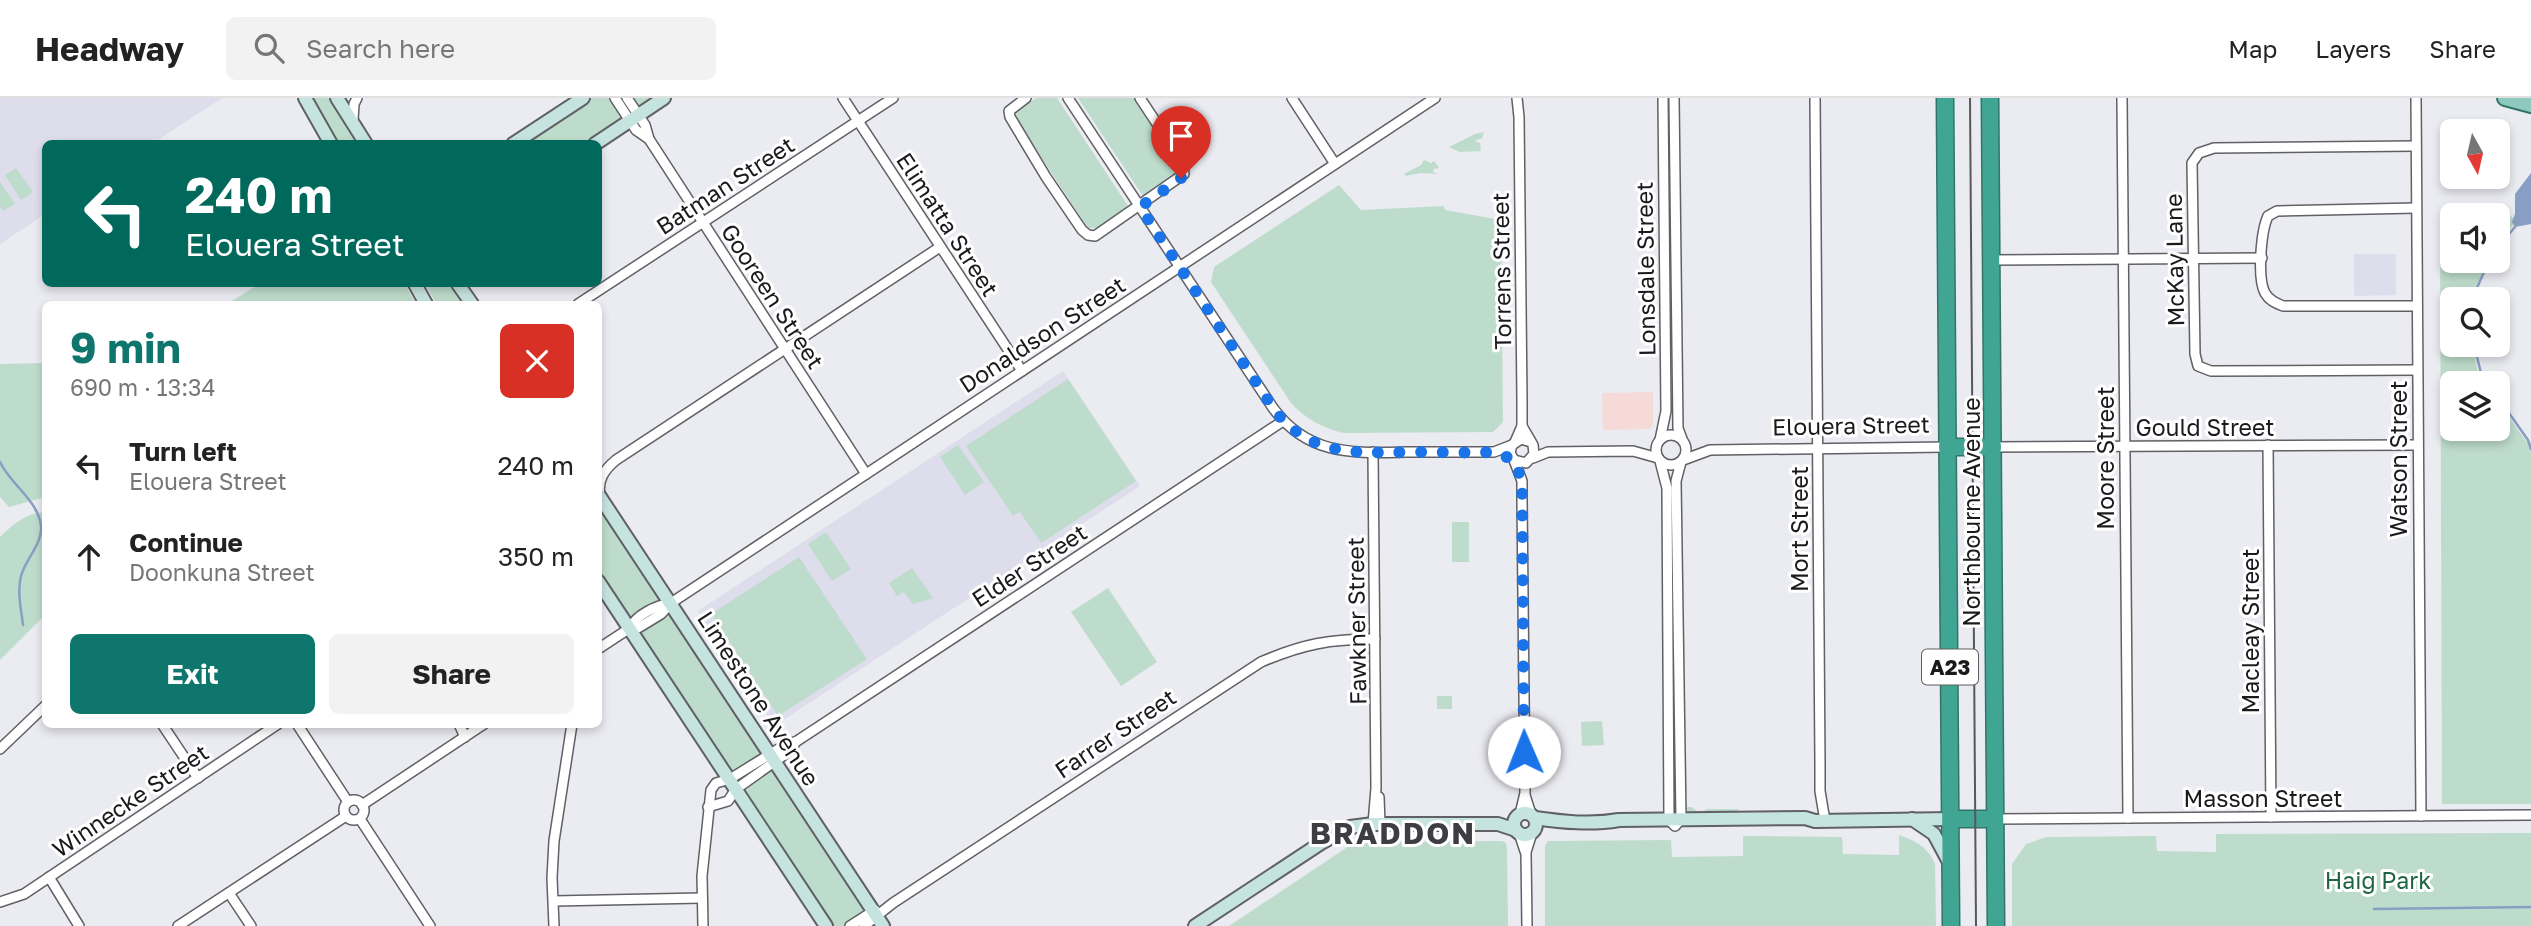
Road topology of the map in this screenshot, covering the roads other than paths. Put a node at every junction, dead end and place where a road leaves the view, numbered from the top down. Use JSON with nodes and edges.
{"nodes":[{"id":1,"x":305,"y":98,"type":"edge"},
{"id":2,"x":337,"y":98,"type":"edge"},
{"id":3,"x":357,"y":98,"type":"edge"},
{"id":4,"x":583,"y":98,"type":"edge"},
{"id":5,"x":615,"y":98,"type":"edge"},
{"id":6,"x":627,"y":98,"type":"edge"},
{"id":7,"x":664,"y":98,"type":"edge"},
{"id":8,"x":843,"y":98,"type":"edge"},
{"id":9,"x":893,"y":98,"type":"edge"},
{"id":10,"x":1026,"y":98,"type":"edge"},
{"id":11,"x":1068,"y":98,"type":"edge"},
{"id":12,"x":1140,"y":98,"type":"edge"},
{"id":13,"x":1292,"y":98,"type":"edge"},
{"id":14,"x":1435,"y":98,"type":"edge"},
{"id":15,"x":1517,"y":98,"type":"edge"},
{"id":16,"x":1523,"y":98,"type":"edge"},
{"id":17,"x":1663,"y":98,"type":"edge"},
{"id":18,"x":1674,"y":98,"type":"edge"},
{"id":19,"x":1815,"y":98,"type":"edge"},
{"id":20,"x":1945,"y":98,"type":"edge"},
{"id":21,"x":1990,"y":98,"type":"edge"},
{"id":22,"x":2122,"y":98,"type":"edge"},
{"id":23,"x":2505,"y":98,"type":"edge"},
{"id":24,"x":2415,"y":100,"type":"edge"},
{"id":25,"x":2531,"y":105,"type":"edge"},
{"id":26,"x":1520,"y":117,"type":"junction"},
{"id":27,"x":634,"y":118,"type":"junction"},
{"id":28,"x":858,"y":121,"type":"junction"},
{"id":29,"x":353,"y":122,"type":"junction"},
{"id":30,"x":329,"y":140,"type":"edge"},
{"id":31,"x":364,"y":140,"type":"edge"},
{"id":32,"x":519,"y":140,"type":"edge"},
{"id":33,"x":601,"y":140,"type":"edge"},
{"id":34,"x":2416,"y":146,"type":"junction"},
{"id":35,"x":1335,"y":164,"type":"junction"},
{"id":36,"x":1664,"y":166,"type":"junction"},
{"id":37,"x":1675,"y":166,"type":"junction"},
{"id":38,"x":1140,"y":207,"type":"junction"},
{"id":39,"x":2416,"y":208,"type":"junction"},
{"id":40,"x":703,"y":222,"type":"junction"},
{"id":41,"x":940,"y":247,"type":"junction"},
{"id":42,"x":2193,"y":258,"type":"junction"},
{"id":43,"x":2262,"y":258,"type":"junction"},
{"id":44,"x":2123,"y":259,"type":"junction"},
{"id":45,"x":1991,"y":260,"type":"junction"},
{"id":46,"x":1180,"y":267,"type":"junction"},
{"id":47,"x":583,"y":301,"type":"edge"},
{"id":48,"x":2416,"y":306,"type":"junction"},
{"id":49,"x":785,"y":349,"type":"junction"},
{"id":50,"x":2417,"y":370,"type":"junction"},
{"id":51,"x":1022,"y":371,"type":"junction"},
{"id":52,"x":1666,"y":372,"type":"junction"},
{"id":53,"x":1677,"y":372,"type":"junction"},
{"id":54,"x":1283,"y":421,"type":"junction"},
{"id":55,"x":1522,"y":426,"type":"junction"},
{"id":56,"x":1660,"y":440,"type":"junction"},
{"id":57,"x":1683,"y":440,"type":"junction"},
{"id":58,"x":1513,"y":443,"type":"junction"},
{"id":59,"x":1532,"y":444,"type":"junction"},
{"id":60,"x":2268,"y":445,"type":"junction"},
{"id":61,"x":2417,"y":445,"type":"junction"},
{"id":62,"x":2125,"y":446,"type":"junction"},
{"id":63,"x":1947,"y":447,"type":"junction"},
{"id":64,"x":1993,"y":447,"type":"junction"},
{"id":65,"x":1817,"y":449,"type":"junction"},
{"id":66,"x":1710,"y":450,"type":"junction"},
{"id":67,"x":1633,"y":451,"type":"junction"},
{"id":68,"x":1373,"y":452,"type":"junction"},
{"id":69,"x":1494,"y":452,"type":"junction"},
{"id":70,"x":1548,"y":452,"type":"junction"},
{"id":71,"x":1532,"y":459,"type":"junction"},
{"id":72,"x":616,"y":460,"type":"junction"},
{"id":73,"x":1514,"y":460,"type":"junction"},
{"id":74,"x":1659,"y":460,"type":"junction"},
{"id":75,"x":1682,"y":461,"type":"junction"},
{"id":76,"x":602,"y":465,"type":"edge"},
{"id":77,"x":866,"y":474,"type":"junction"},
{"id":78,"x":602,"y":475,"type":"edge"},
{"id":79,"x":1522,"y":481,"type":"junction"},
{"id":80,"x":602,"y":500,"type":"edge"},
{"id":81,"x":1672,"y":535,"type":"junction"},
{"id":82,"x":602,"y":587,"type":"edge"},
{"id":83,"x":671,"y":603,"type":"junction"},
{"id":84,"x":1673,"y":612,"type":"junction"},
{"id":85,"x":630,"y":628,"type":"junction"},
{"id":86,"x":1375,"y":639,"type":"junction"},
{"id":87,"x":602,"y":646,"type":"edge"},
{"id":88,"x":1668,"y":687,"type":"junction"},
{"id":89,"x":1679,"y":687,"type":"junction"},
{"id":90,"x":42,"y":709,"type":"edge"},
{"id":91,"x":165,"y":728,"type":"edge"},
{"id":92,"x":272,"y":728,"type":"edge"},
{"id":93,"x":300,"y":728,"type":"edge"},
{"id":94,"x":461,"y":728,"type":"edge"},
{"id":95,"x":478,"y":728,"type":"edge"},
{"id":96,"x":571,"y":728,"type":"edge"},
{"id":97,"x":465,"y":737,"type":"junction"},
{"id":98,"x":0,"y":749,"type":"edge"},
{"id":99,"x":773,"y":758,"type":"junction"},
{"id":100,"x":198,"y":778,"type":"junction"},
{"id":101,"x":733,"y":784,"type":"junction"},
{"id":102,"x":348,"y":802,"type":"junction"},
{"id":103,"x":362,"y":804,"type":"junction"},
{"id":104,"x":708,"y":807,"type":"junction"},
{"id":105,"x":2531,"y":815,"type":"edge"},
{"id":106,"x":346,"y":816,"type":"junction"},
{"id":107,"x":2421,"y":816,"type":"junction"},
{"id":108,"x":2271,"y":817,"type":"junction"},
{"id":109,"x":1951,"y":818,"type":"junction"},
{"id":110,"x":2128,"y":818,"type":"junction"},
{"id":111,"x":360,"y":819,"type":"junction"},
{"id":112,"x":1912,"y":819,"type":"junction"},
{"id":113,"x":1995,"y":819,"type":"junction"},
{"id":114,"x":1820,"y":821,"type":"junction"},
{"id":115,"x":1675,"y":822,"type":"junction"},
{"id":116,"x":1377,"y":824,"type":"junction"},
{"id":117,"x":1525,"y":824,"type":"junction"},
{"id":118,"x":1951,"y":869,"type":"junction"},
{"id":119,"x":49,"y":877,"type":"junction"},
{"id":120,"x":229,"y":892,"type":"junction"},
{"id":121,"x":702,"y":898,"type":"junction"},
{"id":122,"x":554,"y":901,"type":"junction"},
{"id":123,"x":0,"y":902,"type":"edge"},
{"id":124,"x":878,"y":918,"type":"edge"},
{"id":125,"x":79,"y":926,"type":"edge"},
{"id":126,"x":178,"y":926,"type":"edge"},
{"id":127,"x":251,"y":926,"type":"edge"},
{"id":128,"x":430,"y":926,"type":"edge"},
{"id":129,"x":554,"y":926,"type":"edge"},
{"id":130,"x":703,"y":926,"type":"edge"},
{"id":131,"x":827,"y":926,"type":"edge"},
{"id":132,"x":850,"y":926,"type":"edge"},
{"id":133,"x":864,"y":926,"type":"edge"},
{"id":134,"x":1195,"y":926,"type":"edge"},
{"id":135,"x":1527,"y":926,"type":"edge"},
{"id":136,"x":1951,"y":926,"type":"edge"},
{"id":137,"x":1996,"y":926,"type":"edge"}],
"edges":[{"from":1,"to":30,"type":"main road"},
{"from":2,"to":29,"type":"main road"},
{"from":3,"to":29,"type":"street"},
{"from":4,"to":32,"type":"main road"},
{"from":5,"to":27,"type":"street","name":"Gooreen Street"},
{"from":6,"to":27,"type":"street","name":"Gooreen Street"},
{"from":7,"to":27,"type":"main road"},
{"from":8,"to":28,"type":"street","name":"Elimatta Street"},
{"from":9,"to":28,"type":"street","name":"Batman Street"},
{"from":10,"to":38,"type":"street"},
{"from":11,"to":38,"type":"street"},
{"from":12,"to":38,"type":"street"},
{"from":13,"to":35,"type":"street"},
{"from":14,"to":35,"type":"street","name":"Donaldson Street"},
{"from":15,"to":26,"type":"street","name":"Torrens Street"},
{"from":16,"to":26,"type":"street","name":"Torrens Street"},
{"from":17,"to":36,"type":"street","name":"Lonsdale Street"},
{"from":18,"to":37,"type":"street","name":"Lonsdale Street"},
{"from":19,"to":65,"type":"street","name":"Mort Street"},
{"from":20,"to":63,"type":"highway","name":"Northbourne Avenue","number":"A23"},
{"from":21,"to":45,"type":"highway","name":"Northbourne Avenue","number":"A23"},
{"from":22,"to":44,"type":"street","name":"Moore Street"},
{"from":23,"to":25,"type":"main road"},
{"from":24,"to":34,"type":"street","name":"Watson Street"},
{"from":26,"to":55,"type":"street","name":"Torrens Street"},
{"from":27,"to":33,"type":"main road"},
{"from":27,"to":40,"type":"street","name":"Gooreen Street"},
{"from":28,"to":40,"type":"street","name":"Batman Street"},
{"from":28,"to":41,"type":"street","name":"Elimatta Street"},
{"from":29,"to":31,"type":"main road"},
{"from":34,"to":39,"type":"street","name":"Watson Street"},
{"from":34,"to":42,"type":"street","name":"McKay Lane"},
{"from":35,"to":46,"type":"street","name":"Donaldson Street"},
{"from":36,"to":37,"type":"street","name":"Lonsdale Street"},
{"from":36,"to":52,"type":"street","name":"Lonsdale Street"},
{"from":37,"to":53,"type":"street","name":"Lonsdale Street"},
{"from":38,"to":46,"type":"street"},
{"from":39,"to":43,"type":"street"},
{"from":39,"to":48,"type":"street","name":"Watson Street"},
{"from":40,"to":47,"type":"street","name":"Batman Street"},
{"from":40,"to":49,"type":"street","name":"Gooreen Street"},
{"from":41,"to":49,"type":"street"},
{"from":41,"to":51,"type":"street","name":"Elimatta Street"},
{"from":42,"to":43,"type":"street"},
{"from":42,"to":44,"type":"street"},
{"from":42,"to":50,"type":"street","name":"McKay Lane"},
{"from":43,"to":48,"type":"street"},
{"from":44,"to":45,"type":"street"},
{"from":44,"to":62,"type":"street","name":"Moore Street"},
{"from":45,"to":64,"type":"highway","name":"Northbourne Avenue","number":"A23"},
{"from":46,"to":51,"type":"street","name":"Donaldson Street"},
{"from":46,"to":54,"type":"street"},
{"from":48,"to":50,"type":"street","name":"Watson Street"},
{"from":49,"to":72,"type":"street"},
{"from":49,"to":77,"type":"street","name":"Gooreen Street"},
{"from":50,"to":61,"type":"street","name":"Watson Street"},
{"from":51,"to":77,"type":"street","name":"Donaldson Street"},
{"from":52,"to":53,"type":"street","name":"Lonsdale Street"},
{"from":52,"to":56,"type":"street","name":"Lonsdale Street"},
{"from":53,"to":57,"type":"street","name":"Lonsdale Street"},
{"from":54,"to":68,"type":"street"},
{"from":54,"to":99,"type":"street","name":"Elder Street"},
{"from":55,"to":58,"type":"street","name":"Torrens Street"},
{"from":55,"to":59,"type":"street","name":"Torrens Street"},
{"from":56,"to":57,"type":"street"},
{"from":56,"to":67,"type":"street"},
{"from":56,"to":74,"type":"street"},
{"from":57,"to":66,"type":"street","name":"Elouera Street"},
{"from":57,"to":75,"type":"street"},
{"from":58,"to":59,"type":"street"},
{"from":58,"to":69,"type":"street"},
{"from":58,"to":73,"type":"street"},
{"from":59,"to":70,"type":"street"},
{"from":59,"to":71,"type":"street"},
{"from":60,"to":61,"type":"street","name":"Gould Street"},
{"from":60,"to":62,"type":"street","name":"Gould Street"},
{"from":60,"to":108,"type":"street","name":"Macleay Street"},
{"from":61,"to":107,"type":"street","name":"Watson Street"},
{"from":62,"to":64,"type":"street","name":"Gould Street"},
{"from":62,"to":110,"type":"street","name":"Moore Street"},
{"from":63,"to":64,"type":"highway","name":"Elouera Street"},
{"from":63,"to":65,"type":"street","name":"Elouera Street"},
{"from":63,"to":109,"type":"highway","name":"Northbourne Avenue","number":"A23"},
{"from":64,"to":113,"type":"highway","name":"Northbourne Avenue","number":"A23"},
{"from":65,"to":66,"type":"street","name":"Elouera Street"},
{"from":65,"to":114,"type":"street","name":"Mort Street"},
{"from":66,"to":75,"type":"street","name":"Elouera Street"},
{"from":67,"to":70,"type":"street"},
{"from":67,"to":74,"type":"street"},
{"from":68,"to":69,"type":"street"},
{"from":68,"to":86,"type":"street","name":"Fawkner Street"},
{"from":69,"to":73,"type":"street"},
{"from":70,"to":71,"type":"street"},
{"from":71,"to":73,"type":"street"},
{"from":71,"to":79,"type":"street"},
{"from":72,"to":76,"type":"street"},
{"from":72,"to":78,"type":"street"},
{"from":73,"to":79,"type":"street"},
{"from":74,"to":75,"type":"street"},
{"from":74,"to":81,"type":"street"},
{"from":75,"to":81,"type":"street"},
{"from":77,"to":83,"type":"street","name":"Donaldson Street"},
{"from":79,"to":117,"type":"street"},
{"from":80,"to":83,"type":"main road","name":"Limestone Avenue"},
{"from":81,"to":84,"type":"street"},
{"from":82,"to":85,"type":"main road"},
{"from":83,"to":85,"type":"street","name":"Donaldson Street"},
{"from":83,"to":99,"type":"main road","name":"Limestone Avenue"},
{"from":84,"to":88,"type":"street"},
{"from":84,"to":89,"type":"street"},
{"from":85,"to":87,"type":"street","name":"Donaldson Street"},
{"from":85,"to":101,"type":"main road"},
{"from":86,"to":116,"type":"street","name":"Fawkner Street"},
{"from":86,"to":124,"type":"street","name":"Farrer Street"},
{"from":88,"to":89,"type":"street"},
{"from":88,"to":115,"type":"street"},
{"from":89,"to":115,"type":"street"},
{"from":90,"to":98,"type":"street"},
{"from":91,"to":100,"type":"street"},
{"from":92,"to":100,"type":"street","name":"Winnecke Street"},
{"from":93,"to":102,"type":"street"},
{"from":94,"to":97,"type":"street"},
{"from":95,"to":97,"type":"street"},
{"from":96,"to":122,"type":"street"},
{"from":97,"to":103,"type":"street"},
{"from":99,"to":101,"type":"street","name":"Elder Street"},
{"from":99,"to":124,"type":"main road","name":"Limestone Avenue"},
{"from":100,"to":119,"type":"street","name":"Winnecke Street"},
{"from":101,"to":104,"type":"street"},
{"from":101,"to":104,"type":"street"},
{"from":101,"to":131,"type":"main road"},
{"from":102,"to":103,"type":"street"},
{"from":102,"to":106,"type":"street"},
{"from":103,"to":111,"type":"street"},
{"from":104,"to":121,"type":"street"},
{"from":105,"to":107,"type":"street","name":"Masson Street"},
{"from":106,"to":111,"type":"street"},
{"from":106,"to":120,"type":"street"},
{"from":107,"to":108,"type":"street","name":"Masson Street"},
{"from":108,"to":110,"type":"street","name":"Masson Street"},
{"from":109,"to":112,"type":"main road"},
{"from":109,"to":113,"type":"highway"},
{"from":109,"to":118,"type":"highway","name":"Northbourne Avenue","number":"A23"},
{"from":110,"to":113,"type":"street","name":"Masson Street"},
{"from":111,"to":128,"type":"street"},
{"from":112,"to":114,"type":"main road"},
{"from":112,"to":118,"type":"main road"},
{"from":113,"to":137,"type":"highway","name":"Northbourne Avenue","number":"A23"},
{"from":114,"to":115,"type":"main road"},
{"from":115,"to":117,"type":"main road"},
{"from":116,"to":117,"type":"main road"},
{"from":116,"to":134,"type":"main road"},
{"from":117,"to":135,"type":"street"},
{"from":118,"to":136,"type":"highway","name":"Northbourne Avenue","number":"A23"},
{"from":119,"to":123,"type":"street","name":"Winnecke Street"},
{"from":119,"to":125,"type":"street"},
{"from":120,"to":126,"type":"street"},
{"from":120,"to":127,"type":"street"},
{"from":121,"to":122,"type":"street"},
{"from":121,"to":130,"type":"street"},
{"from":122,"to":129,"type":"street"},
{"from":124,"to":132,"type":"street","name":"Farrer Street"},
{"from":124,"to":133,"type":"street","name":"Farrer Street"}]}
